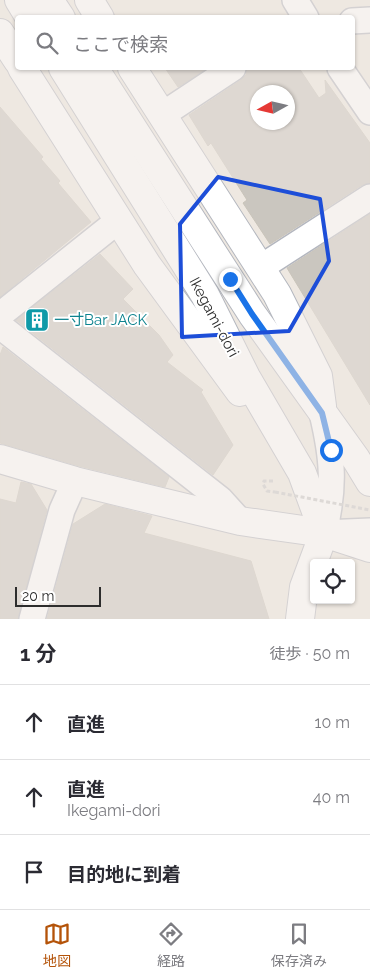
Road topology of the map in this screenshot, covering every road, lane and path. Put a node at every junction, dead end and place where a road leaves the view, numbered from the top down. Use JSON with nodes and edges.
{"nodes":[{"id":1,"x":19,"y":0,"type":"edge"},
{"id":2,"x":50,"y":0,"type":"edge"},
{"id":3,"x":89,"y":0,"type":"edge"},
{"id":4,"x":295,"y":0,"type":"edge"},
{"id":5,"x":28,"y":15,"type":"edge"},
{"id":6,"x":59,"y":15,"type":"edge"},
{"id":7,"x":98,"y":15,"type":"edge"},
{"id":8,"x":304,"y":15,"type":"edge"},
{"id":9,"x":370,"y":20,"type":"edge"},
{"id":10,"x":355,"y":21,"type":"edge"},
{"id":11,"x":0,"y":33,"type":"edge"},
{"id":12,"x":15,"y":56,"type":"edge"},
{"id":13,"x":23,"y":70,"type":"edge"},
{"id":14,"x":65,"y":70,"type":"edge"},
{"id":15,"x":95,"y":70,"type":"edge"},
{"id":16,"x":133,"y":70,"type":"edge"},
{"id":17,"x":230,"y":70,"type":"edge"},
{"id":18,"x":341,"y":70,"type":"edge"},
{"id":19,"x":370,"y":112,"type":"edge"},
{"id":20,"x":162,"y":114,"type":"junction"},
{"id":21,"x":370,"y":197,"type":"edge"},
{"id":22,"x":119,"y":220,"type":"junction"},
{"id":23,"x":260,"y":268,"type":"junction"},
{"id":24,"x":0,"y":315,"type":"edge"},
{"id":25,"x":0,"y":326,"type":"edge"},
{"id":26,"x":322,"y":413,"type":"junction"},
{"id":27,"x":281,"y":436,"type":"junction"},
{"id":28,"x":363,"y":455,"type":"edge"},
{"id":29,"x":0,"y":459,"type":"edge"},
{"id":30,"x":74,"y":481,"type":"junction"},
{"id":31,"x":370,"y":482,"type":"edge"},
{"id":32,"x":274,"y":487,"type":"dead end"},
{"id":33,"x":370,"y":510,"type":"edge"},
{"id":34,"x":240,"y":522,"type":"junction"},
{"id":35,"x":370,"y":531,"type":"edge"},
{"id":36,"x":324,"y":533,"type":"junction"},
{"id":37,"x":370,"y":548,"type":"edge"},
{"id":38,"x":32,"y":619,"type":"edge"},
{"id":39,"x":300,"y":619,"type":"edge"}],
"edges":[{"from":1,"to":5,"type":"main road"},
{"from":2,"to":6,"type":"main road"},
{"from":3,"to":7,"type":"main road"},
{"from":4,"to":8,"type":"street"},
{"from":9,"to":10,"type":"street"},
{"from":11,"to":12,"type":"main road"},
{"from":13,"to":22,"type":"main road"},
{"from":14,"to":27,"type":"main road","name":"Ikegami-dori"},
{"from":15,"to":26,"type":"main road","name":"Ikegami-dori"},
{"from":16,"to":20,"type":"main road"},
{"from":17,"to":20,"type":"street"},
{"from":18,"to":19,"type":"street"},
{"from":20,"to":23,"type":"main road"},
{"from":21,"to":23,"type":"street"},
{"from":22,"to":24,"type":"street"},
{"from":22,"to":27,"type":"main road"},
{"from":23,"to":26,"type":"main road"},
{"from":25,"to":34,"type":"street"},
{"from":26,"to":28,"type":"main road","name":"Ikegami-dori"},
{"from":26,"to":36,"type":"street"},
{"from":27,"to":36,"type":"main road","name":"Ikegami-dori"},
{"from":28,"to":31,"type":"main road","name":"Ikegami-dori"},
{"from":29,"to":30,"type":"main road"},
{"from":30,"to":34,"type":"main road"},
{"from":30,"to":38,"type":"street"},
{"from":32,"to":33,"type":"path","bridge":true},
{"from":34,"to":36,"type":"main road"},
{"from":35,"to":36,"type":"street"},
{"from":36,"to":37,"type":"main road"},
{"from":36,"to":39,"type":"main road"}]}
